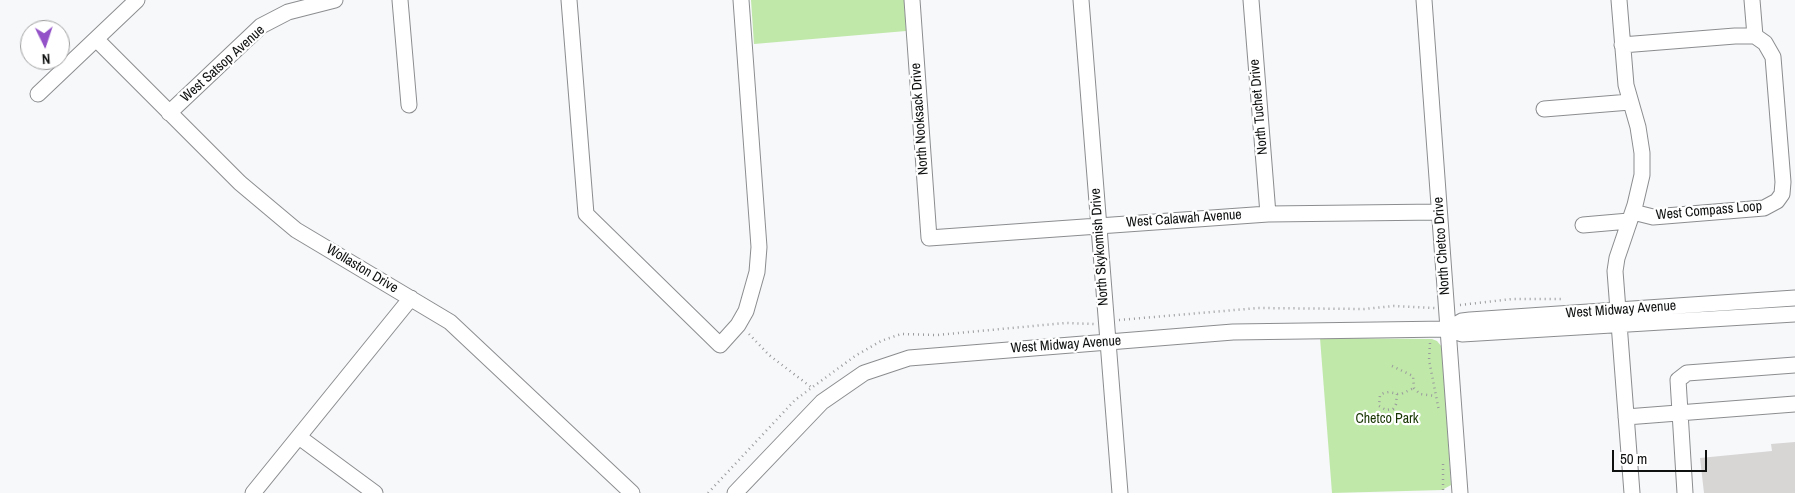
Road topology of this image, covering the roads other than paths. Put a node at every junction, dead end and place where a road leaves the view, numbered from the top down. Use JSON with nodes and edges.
{"nodes":[{"id":1,"x":137,"y":0,"type":"edge"},
{"id":2,"x":335,"y":0,"type":"edge"},
{"id":3,"x":400,"y":0,"type":"edge"},
{"id":4,"x":569,"y":0,"type":"edge"},
{"id":5,"x":741,"y":0,"type":"edge"},
{"id":6,"x":912,"y":0,"type":"edge"},
{"id":7,"x":1081,"y":0,"type":"edge"},
{"id":8,"x":1251,"y":0,"type":"edge"},
{"id":9,"x":1424,"y":0,"type":"edge"},
{"id":10,"x":1619,"y":0,"type":"edge"},
{"id":11,"x":1752,"y":0,"type":"edge"},
{"id":12,"x":1755,"y":36,"type":"junction"},
{"id":13,"x":96,"y":39,"type":"junction"},
{"id":14,"x":1622,"y":45,"type":"junction"},
{"id":15,"x":38,"y":94,"type":"dead end"},
{"id":16,"x":1630,"y":102,"type":"junction"},
{"id":17,"x":409,"y":105,"type":"dead end"},
{"id":18,"x":1544,"y":109,"type":"dead end"},
{"id":19,"x":169,"y":112,"type":"junction"},
{"id":20,"x":1440,"y":212,"type":"junction"},
{"id":21,"x":1268,"y":214,"type":"junction"},
{"id":22,"x":1631,"y":217,"type":"junction"},
{"id":23,"x":1583,"y":225,"type":"dead end"},
{"id":24,"x":1098,"y":226,"type":"junction"},
{"id":25,"x":929,"y":238,"type":"joint"},
{"id":26,"x":411,"y":298,"type":"junction"},
{"id":27,"x":1795,"y":298,"type":"edge"},
{"id":28,"x":1795,"y":314,"type":"edge"},
{"id":29,"x":1618,"y":318,"type":"junction"},
{"id":30,"x":1448,"y":329,"type":"junction"},
{"id":31,"x":1107,"y":342,"type":"junction"},
{"id":32,"x":1795,"y":365,"type":"edge"},
{"id":33,"x":1795,"y":404,"type":"edge"},
{"id":34,"x":1680,"y":413,"type":"junction"},
{"id":35,"x":1626,"y":417,"type":"junction"},
{"id":36,"x":299,"y":437,"type":"junction"},
{"id":37,"x":254,"y":493,"type":"edge"},
{"id":38,"x":375,"y":493,"type":"edge"},
{"id":39,"x":632,"y":493,"type":"edge"},
{"id":40,"x":736,"y":493,"type":"edge"},
{"id":41,"x":1120,"y":493,"type":"edge"},
{"id":42,"x":1460,"y":493,"type":"edge"},
{"id":43,"x":1632,"y":493,"type":"edge"},
{"id":44,"x":1685,"y":493,"type":"edge"}],
"edges":[{"from":1,"to":13,"type":"street"},
{"from":2,"to":19,"type":"street","name":"West Satsop Avenue"},
{"from":3,"to":17,"type":"street"},
{"from":4,"to":5,"type":"street"},
{"from":6,"to":25,"type":"street","name":"North Nooksack Drive"},
{"from":7,"to":24,"type":"street","name":"North Skykomish Drive"},
{"from":8,"to":21,"type":"street","name":"North Tuchet Drive"},
{"from":9,"to":20,"type":"street","name":"North Chetco Drive"},
{"from":10,"to":14,"type":"street"},
{"from":11,"to":12,"type":"street"},
{"from":12,"to":14,"type":"street"},
{"from":12,"to":22,"type":"street","name":"West Compass Loop"},
{"from":13,"to":15,"type":"street"},
{"from":13,"to":19,"type":"street","name":"Wollaston Drive"},
{"from":14,"to":16,"type":"street"},
{"from":16,"to":18,"type":"street"},
{"from":16,"to":22,"type":"street"},
{"from":19,"to":26,"type":"street","name":"Wollaston Drive"},
{"from":20,"to":21,"type":"street","name":"West Calawah Avenue"},
{"from":20,"to":30,"type":"street","name":"North Chetco Drive"},
{"from":21,"to":24,"type":"street","name":"West Calawah Avenue"},
{"from":22,"to":23,"type":"street","name":"West Compass Loop"},
{"from":22,"to":29,"type":"street"},
{"from":24,"to":25,"type":"street","name":"West Calawah Avenue"},
{"from":24,"to":31,"type":"street","name":"North Skykomish Drive"},
{"from":26,"to":36,"type":"street"},
{"from":26,"to":39,"type":"street","name":"Wollaston Drive"},
{"from":27,"to":29,"type":"street","name":"West Midway Avenue"},
{"from":28,"to":29,"type":"street","name":"West Midway Avenue"},
{"from":29,"to":30,"type":"street","name":"West Midway Avenue"},
{"from":29,"to":35,"type":"street"},
{"from":30,"to":31,"type":"street","name":"West Midway Avenue"},
{"from":30,"to":42,"type":"street","name":"North Chetco Drive"},
{"from":31,"to":40,"type":"street","name":"West Midway Avenue"},
{"from":31,"to":41,"type":"street","name":"North Skykomish Drive"},
{"from":32,"to":34,"type":"street"},
{"from":33,"to":34,"type":"street"},
{"from":34,"to":35,"type":"street"},
{"from":34,"to":44,"type":"street"},
{"from":35,"to":43,"type":"street"},
{"from":36,"to":37,"type":"street"},
{"from":36,"to":38,"type":"street"}]}
